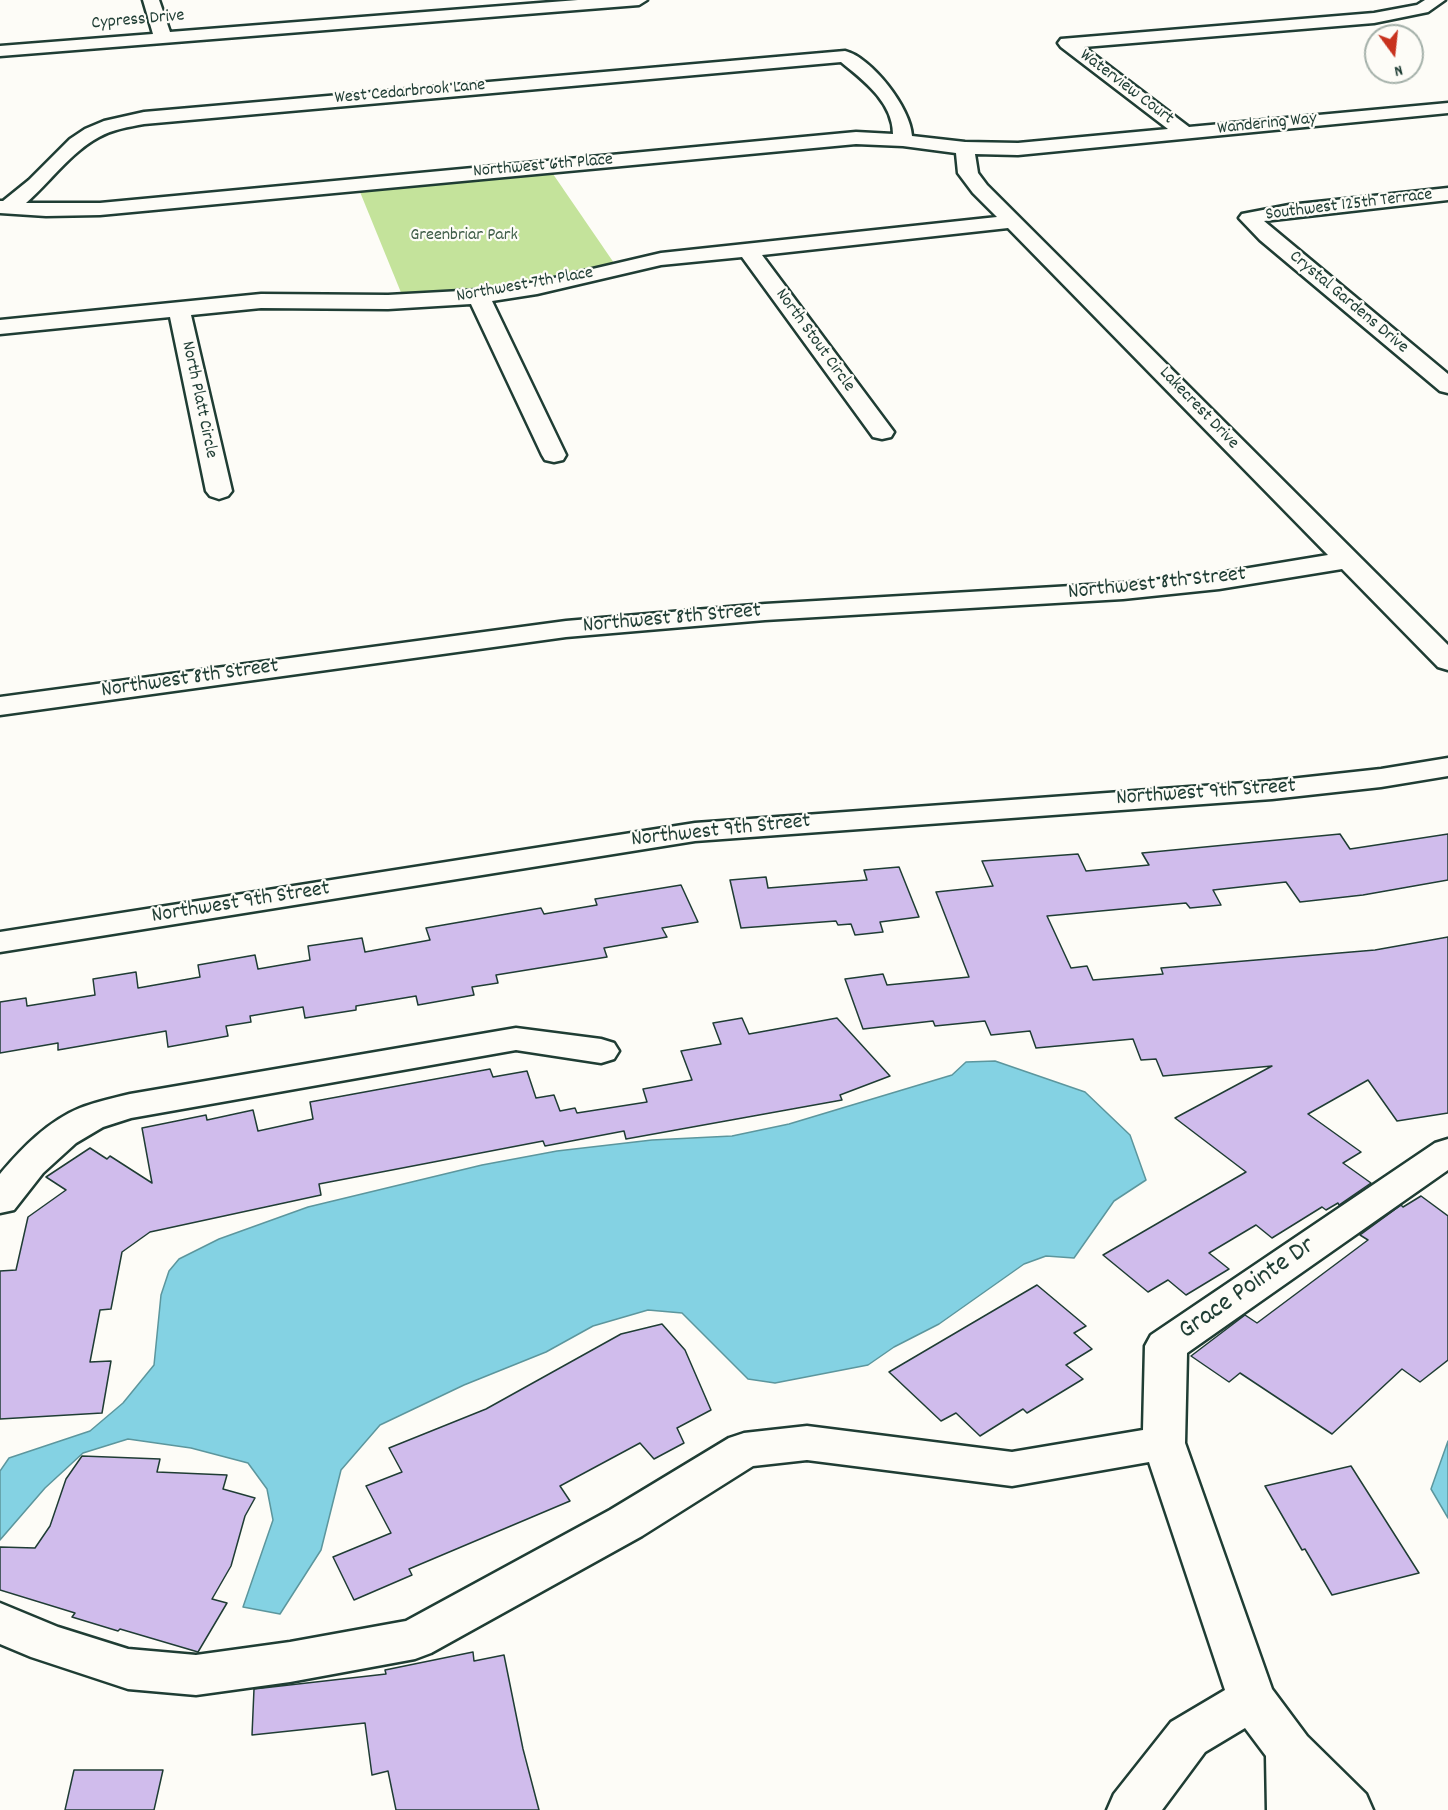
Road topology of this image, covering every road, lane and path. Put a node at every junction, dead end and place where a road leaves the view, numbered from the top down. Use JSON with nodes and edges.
{"nodes":[{"id":1,"x":151,"y":0,"type":"edge"},
{"id":2,"x":639,"y":0,"type":"edge"},
{"id":3,"x":1437,"y":0,"type":"edge"},
{"id":4,"x":584,"y":2,"type":"edge"},
{"id":5,"x":163,"y":38,"type":"junction"},
{"id":6,"x":0,"y":51,"type":"edge"},
{"id":7,"x":1448,"y":108,"type":"edge"},
{"id":8,"x":1185,"y":133,"type":"junction"},
{"id":9,"x":903,"y":140,"type":"junction"},
{"id":10,"x":1085,"y":143,"type":"joint"},
{"id":11,"x":965,"y":148,"type":"junction"},
{"id":12,"x":1448,"y":194,"type":"edge"},
{"id":13,"x":3,"y":207,"type":"edge"},
{"id":14,"x":1249,"y":218,"type":"joint"},
{"id":15,"x":1011,"y":222,"type":"junction"},
{"id":16,"x":747,"y":249,"type":"junction"},
{"id":17,"x":479,"y":297,"type":"junction"},
{"id":18,"x":179,"y":308,"type":"junction"},
{"id":19,"x":0,"y":327,"type":"edge"},
{"id":20,"x":1448,"y":386,"type":"edge"},
{"id":21,"x":882,"y":432,"type":"dead end"},
{"id":22,"x":554,"y":455,"type":"dead end"},
{"id":23,"x":219,"y":491,"type":"dead end"},
{"id":24,"x":1347,"y":560,"type":"junction"},
{"id":25,"x":1448,"y":661,"type":"edge"},
{"id":26,"x":0,"y":706,"type":"edge"},
{"id":27,"x":1448,"y":767,"type":"edge"},
{"id":28,"x":0,"y":942,"type":"edge"},
{"id":29,"x":601,"y":1051,"type":"dead end"},
{"id":30,"x":1448,"y":1152,"type":"edge"},
{"id":31,"x":0,"y":1200,"type":"edge"},
{"id":32,"x":1164,"y":1443,"type":"junction"},
{"id":33,"x":0,"y":1623,"type":"edge"},
{"id":34,"x":1252,"y":1699,"type":"junction"},
{"id":35,"x":1290,"y":1751,"type":"junction"},
{"id":36,"x":1132,"y":1810,"type":"edge"},
{"id":37,"x":1292,"y":1810,"type":"edge"},
{"id":38,"x":1348,"y":1810,"type":"edge"}],
"edges":[{"from":1,"to":5,"type":"street"},
{"from":2,"to":4,"type":"street","name":"Cypress Drive"},
{"from":3,"to":8,"type":"street","name":"Waterview Court"},
{"from":4,"to":5,"type":"street","name":"Cypress Drive"},
{"from":5,"to":6,"type":"street","name":"Cypress Drive"},
{"from":7,"to":8,"type":"street","name":"Wandering Way"},
{"from":8,"to":10,"type":"street","name":"Wandering Way"},
{"from":9,"to":11,"type":"street","name":"Northwest 6th Place"},
{"from":9,"to":13,"type":"street","name":"Northwest 6th Place"},
{"from":9,"to":13,"type":"street","name":"West Cedarbrook Lane"},
{"from":10,"to":11,"type":"street","name":"Northwest 6th Place"},
{"from":11,"to":15,"type":"street","name":"Lakecrest Drive"},
{"from":12,"to":14,"type":"street","name":"Southwest 125th Terrace"},
{"from":14,"to":20,"type":"street","name":"Crystal Gardens Drive"},
{"from":15,"to":16,"type":"street","name":"Northwest 7th Place"},
{"from":15,"to":24,"type":"street","name":"Lakecrest Drive"},
{"from":16,"to":17,"type":"street","name":"Northwest 7th Place"},
{"from":16,"to":21,"type":"street","name":"North Stout Circle"},
{"from":17,"to":18,"type":"street","name":"Northwest 7th Place"},
{"from":17,"to":22,"type":"street"},
{"from":18,"to":19,"type":"street","name":"Northwest 7th Place"},
{"from":18,"to":23,"type":"street","name":"North Platt Circle"},
{"from":24,"to":25,"type":"street","name":"Lakecrest Drive"},
{"from":24,"to":26,"type":"street","name":"Northwest 8th Street"},
{"from":27,"to":28,"type":"street","name":"Northwest 9th Street"},
{"from":29,"to":31,"type":"street"},
{"from":30,"to":32,"type":"street","name":"Grace Pointe Dr"},
{"from":32,"to":33,"type":"street"},
{"from":32,"to":34,"type":"street","name":"Grace Pointe Dr"},
{"from":34,"to":35,"type":"street","name":"Grace Pointe Dr"},
{"from":34,"to":36,"type":"street"},
{"from":35,"to":37,"type":"street"},
{"from":35,"to":38,"type":"street","name":"Grace Pointe Dr"}]}
